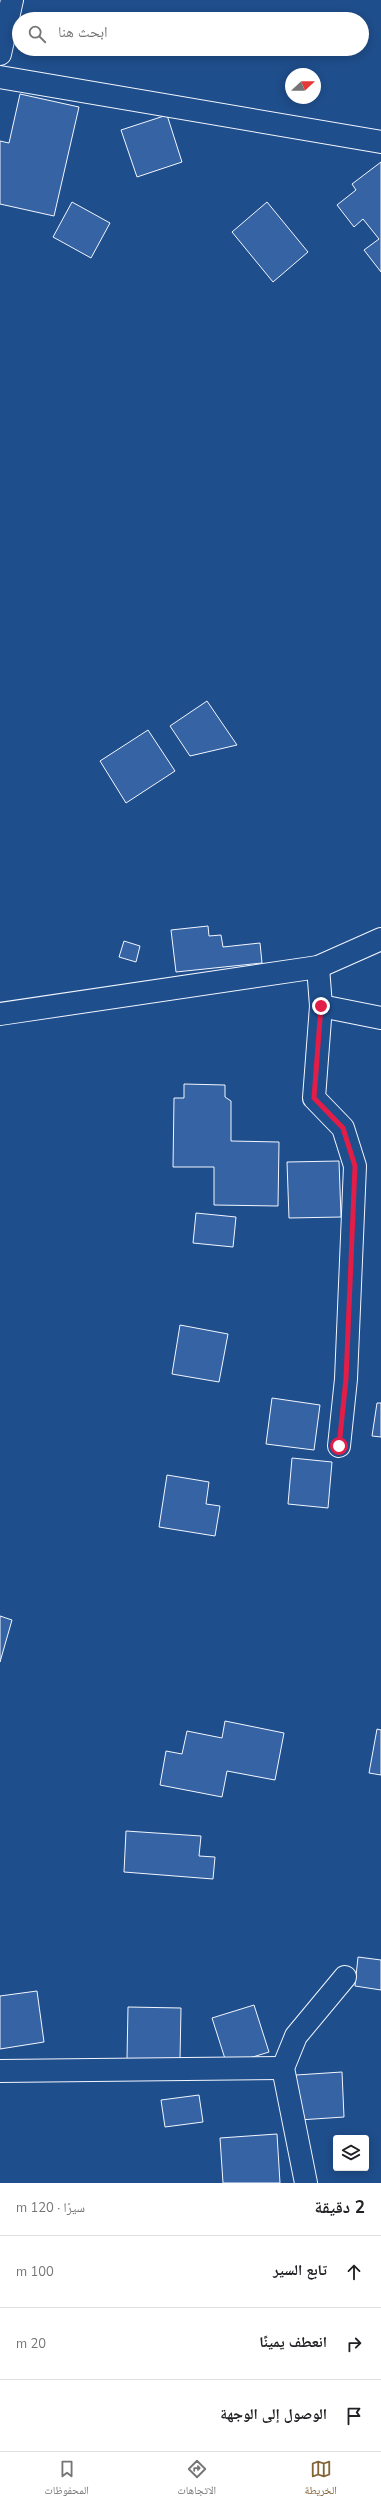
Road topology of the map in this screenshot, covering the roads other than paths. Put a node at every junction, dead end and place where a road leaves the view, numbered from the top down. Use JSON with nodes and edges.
{"nodes":[{"id":1,"x":12,"y":0,"type":"edge"},
{"id":2,"x":0,"y":54,"type":"edge"},
{"id":3,"x":0,"y":77,"type":"edge"},
{"id":4,"x":381,"y":142,"type":"edge"},
{"id":5,"x":381,"y":939,"type":"edge"},
{"id":6,"x":318,"y":967,"type":"junction"},
{"id":7,"x":321,"y":1006,"type":"junction"},
{"id":8,"x":0,"y":1014,"type":"edge"},
{"id":9,"x":381,"y":1018,"type":"edge"},
{"id":10,"x":339,"y":1446,"type":"dead end"},
{"id":11,"x":345,"y":1977,"type":"dead end"},
{"id":12,"x":283,"y":2068,"type":"junction"},
{"id":13,"x":0,"y":2071,"type":"edge"},
{"id":14,"x":306,"y":2183,"type":"edge"}],
"edges":[{"from":1,"to":2,"type":"street"},
{"from":3,"to":4,"type":"street"},
{"from":5,"to":6,"type":"street"},
{"from":6,"to":7,"type":"street"},
{"from":6,"to":8,"type":"street"},
{"from":7,"to":9,"type":"street"},
{"from":7,"to":10,"type":"street"},
{"from":11,"to":12,"type":"street"},
{"from":12,"to":13,"type":"street"},
{"from":12,"to":14,"type":"street"}]}
